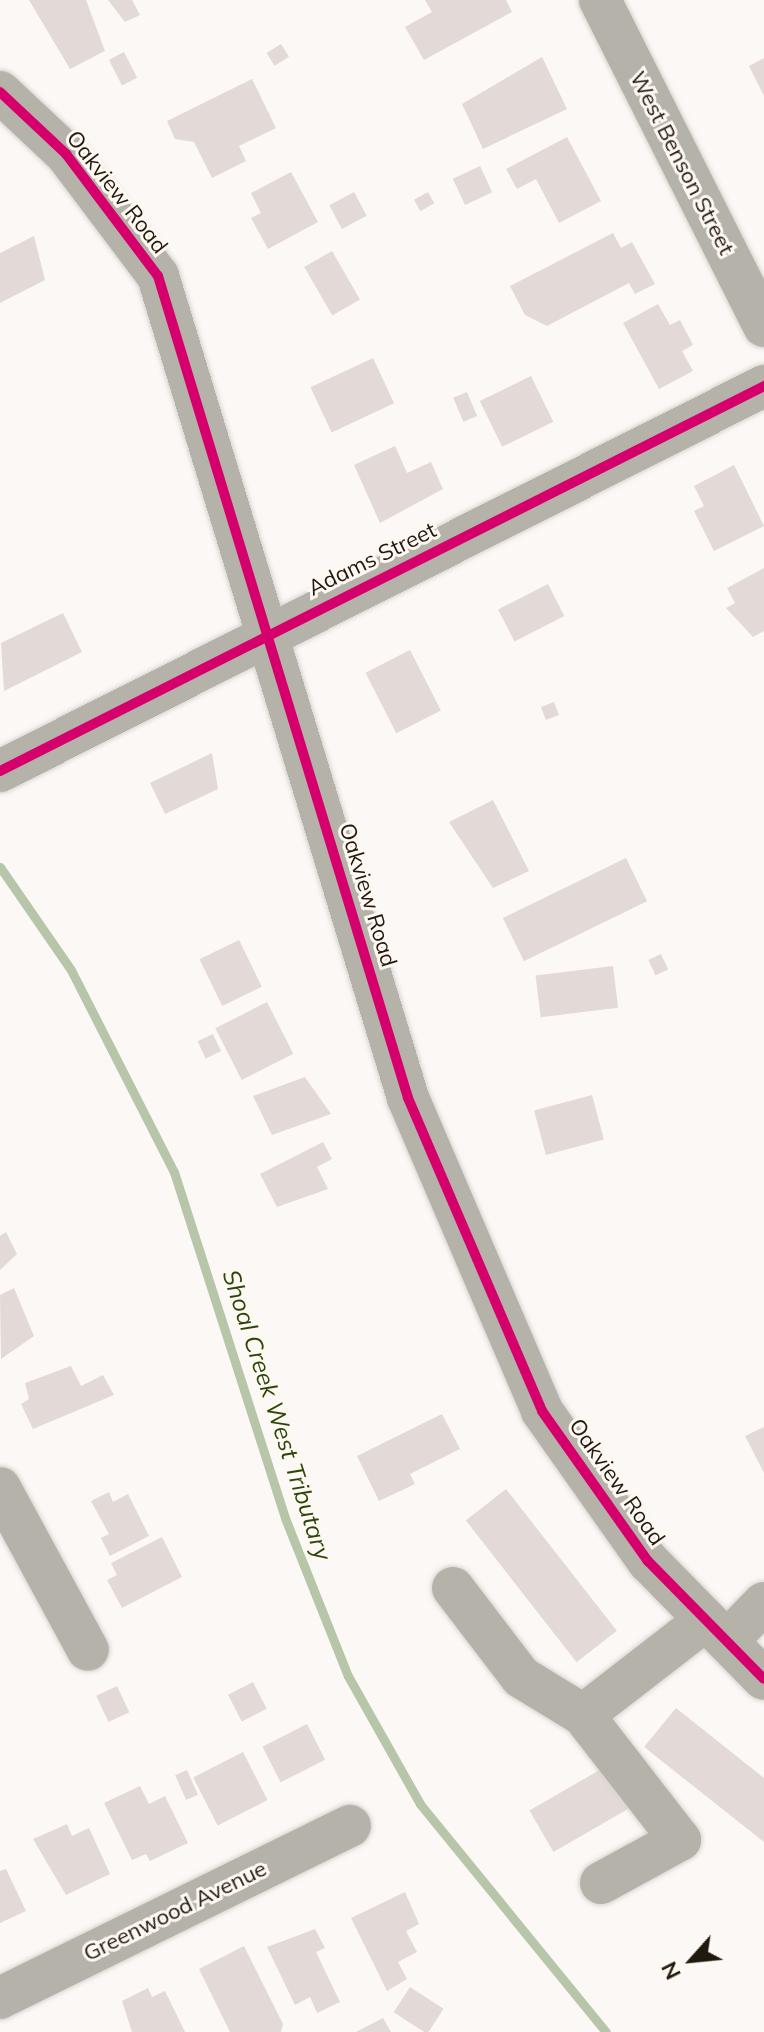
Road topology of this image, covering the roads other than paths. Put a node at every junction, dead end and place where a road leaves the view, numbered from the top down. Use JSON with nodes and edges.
{"nodes":[{"id":1,"x":600,"y":0,"type":"edge"},
{"id":2,"x":0,"y":92,"type":"edge"},
{"id":3,"x":764,"y":326,"type":"edge"},
{"id":4,"x":764,"y":386,"type":"edge"},
{"id":5,"x":270,"y":632,"type":"junction"},
{"id":6,"x":0,"y":771,"type":"edge"},
{"id":7,"x":0,"y":1488,"type":"edge"},
{"id":8,"x":453,"y":1588,"type":"dead end"},
{"id":9,"x":764,"y":1603,"type":"edge"},
{"id":10,"x":717,"y":1631,"type":"junction"},
{"id":11,"x":88,"y":1650,"type":"dead end"},
{"id":12,"x":764,"y":1679,"type":"edge"},
{"id":13,"x":583,"y":1715,"type":"junction"},
{"id":14,"x":350,"y":1826,"type":"dead end"},
{"id":15,"x":601,"y":1883,"type":"dead end"},
{"id":16,"x":0,"y":1998,"type":"edge"}],
"edges":[{"from":1,"to":3,"type":"street","name":"West Benson Street"},
{"from":2,"to":5,"type":"street","name":"Oakview Road"},
{"from":4,"to":5,"type":"street","name":"Adams Street"},
{"from":5,"to":6,"type":"street","name":"Adams Street"},
{"from":5,"to":10,"type":"street","name":"Oakview Road"},
{"from":7,"to":11,"type":"street"},
{"from":8,"to":13,"type":"street"},
{"from":9,"to":10,"type":"street"},
{"from":10,"to":12,"type":"street","name":"Oakview Road"},
{"from":10,"to":13,"type":"street"},
{"from":13,"to":15,"type":"street"},
{"from":14,"to":16,"type":"street","name":"Greenwood Avenue"}]}
